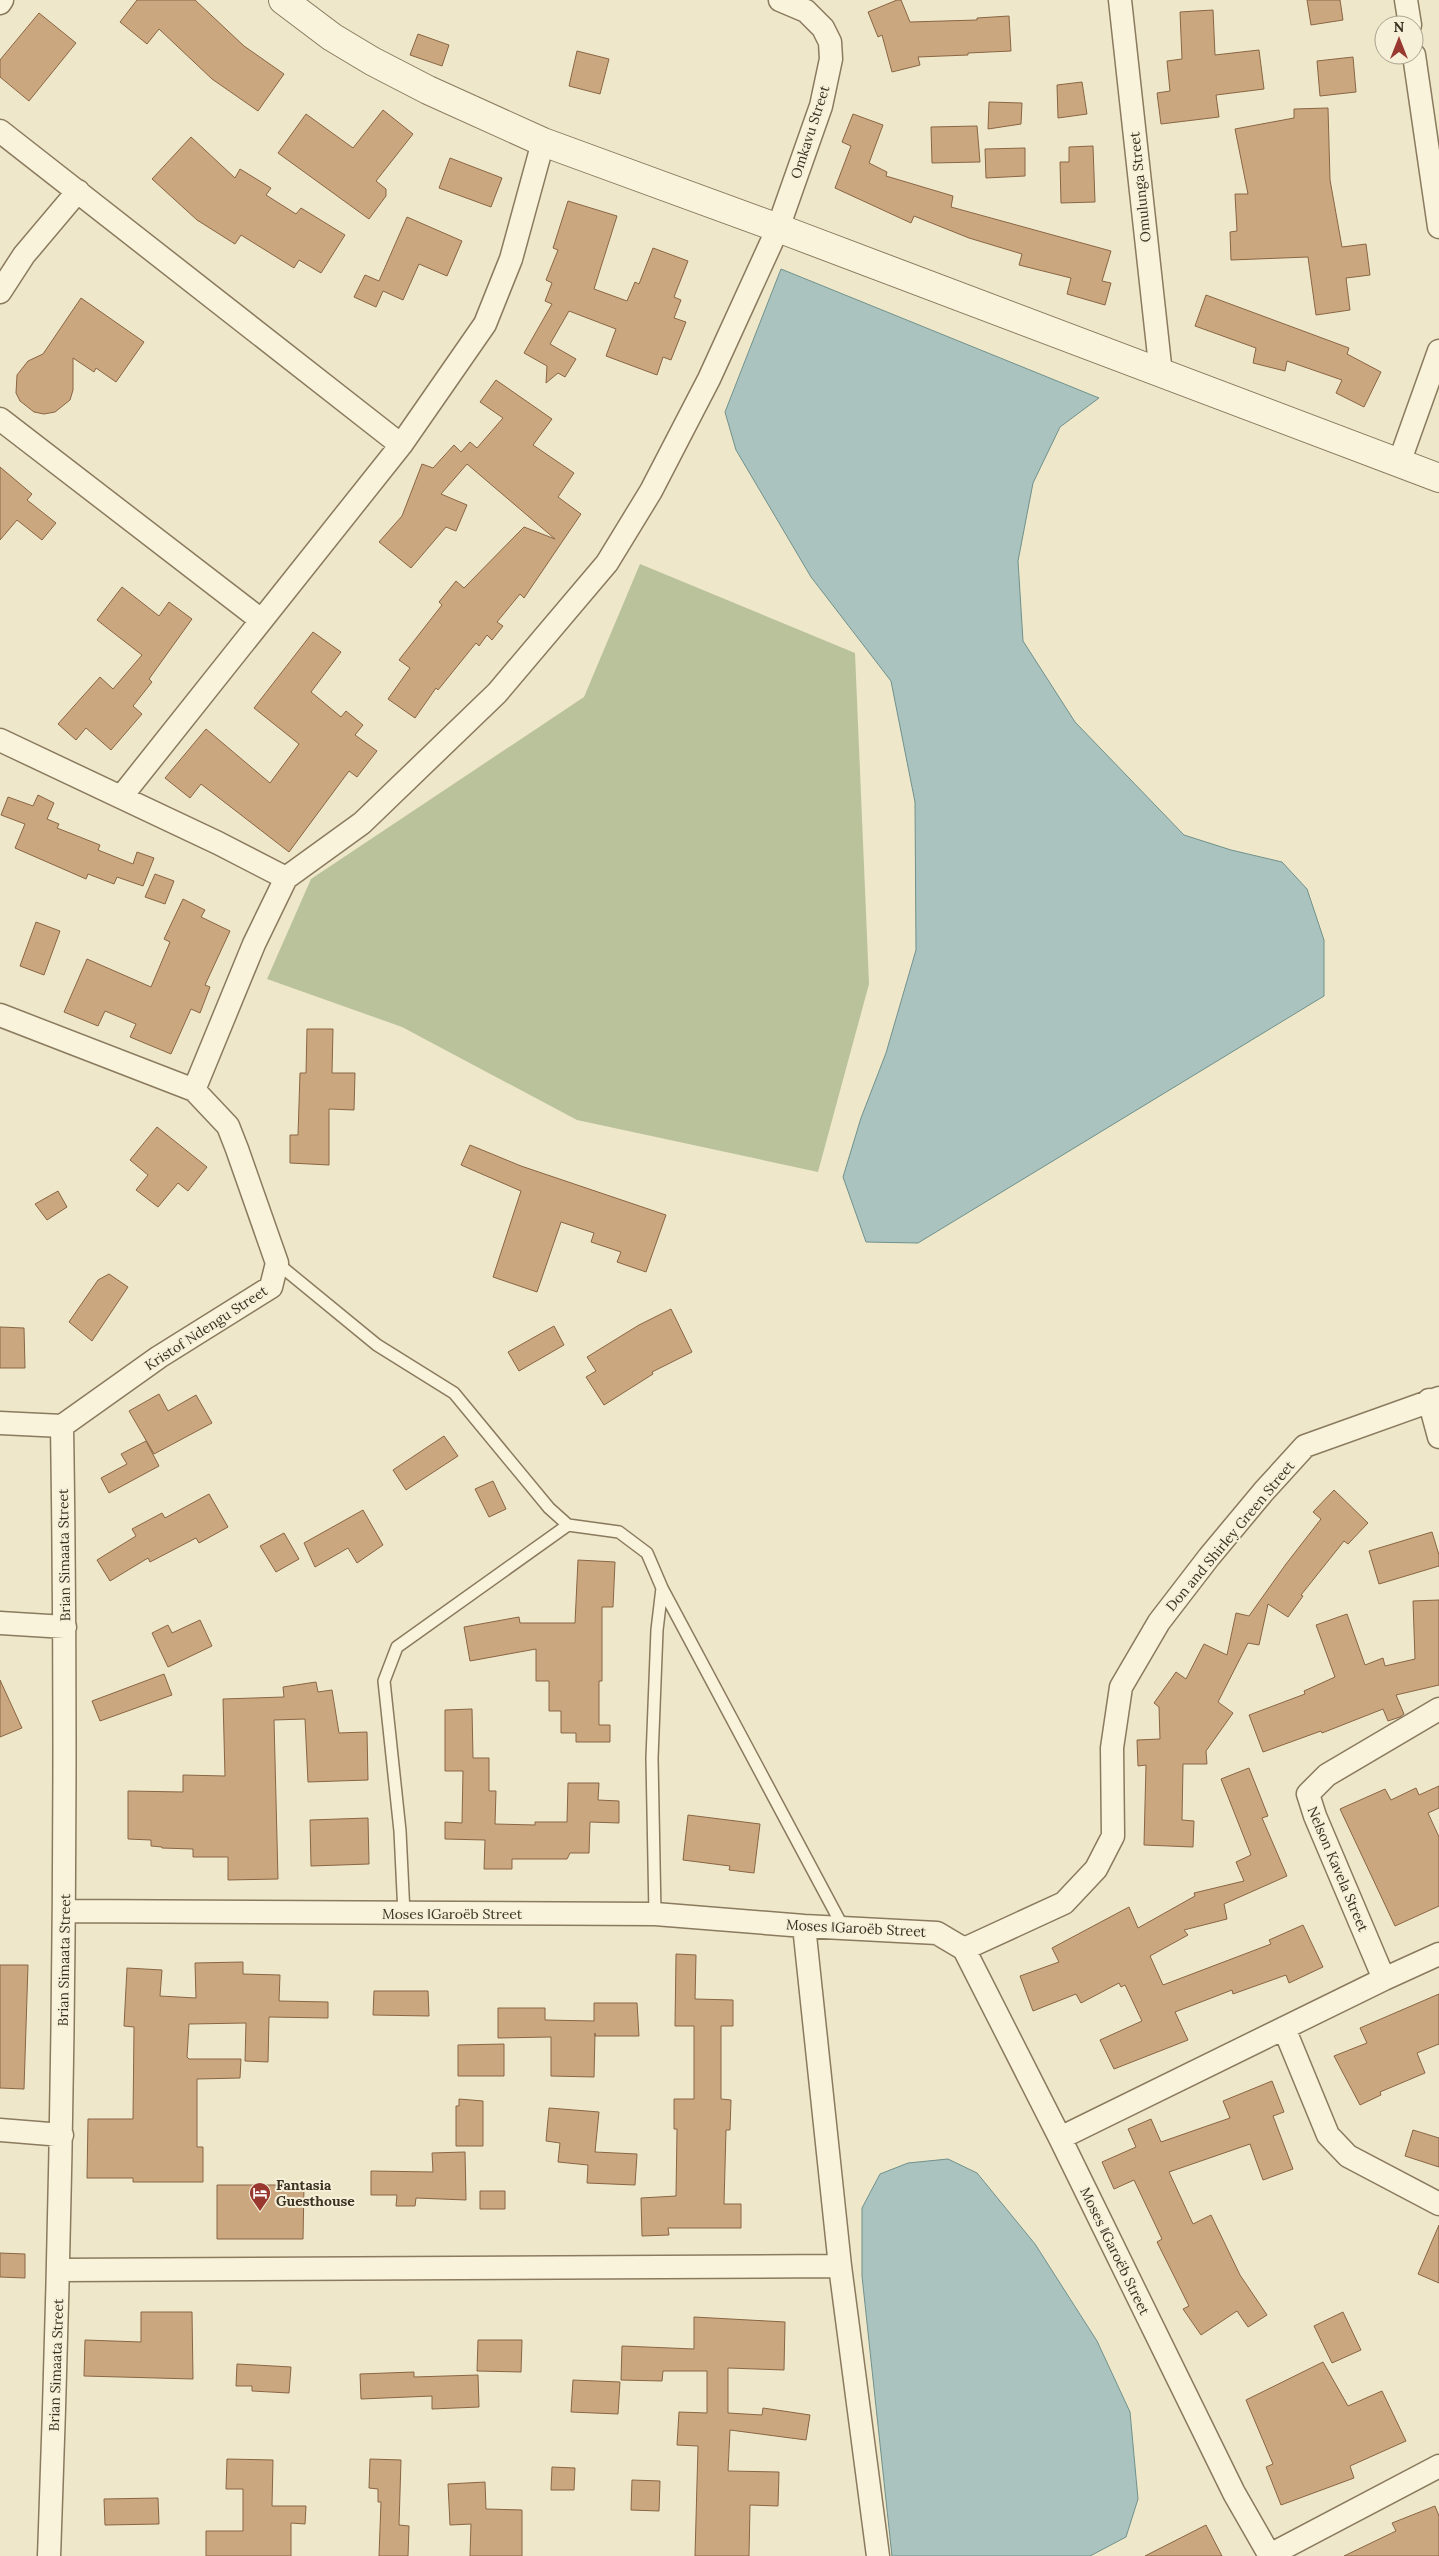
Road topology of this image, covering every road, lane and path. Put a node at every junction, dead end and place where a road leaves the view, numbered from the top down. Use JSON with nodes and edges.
{"nodes":[{"id":1,"x":283,"y":0,"type":"edge"},
{"id":2,"x":780,"y":0,"type":"edge"},
{"id":3,"x":1120,"y":0,"type":"edge"},
{"id":4,"x":1406,"y":0,"type":"edge"},
{"id":5,"x":1408,"y":15,"type":"edge"},
{"id":6,"x":1415,"y":65,"type":"edge"},
{"id":7,"x":0,"y":131,"type":"edge"},
{"id":8,"x":543,"y":142,"type":"junction"},
{"id":9,"x":78,"y":191,"type":"junction"},
{"id":10,"x":1439,"y":227,"type":"edge"},
{"id":11,"x":778,"y":228,"type":"junction"},
{"id":12,"x":0,"y":292,"type":"edge"},
{"id":13,"x":1439,"y":351,"type":"edge"},
{"id":14,"x":1160,"y":374,"type":"junction"},
{"id":15,"x":0,"y":419,"type":"edge"},
{"id":16,"x":401,"y":444,"type":"junction"},
{"id":17,"x":1399,"y":463,"type":"junction"},
{"id":18,"x":1439,"y":478,"type":"edge"},
{"id":19,"x":261,"y":620,"type":"junction"},
{"id":20,"x":0,"y":740,"type":"edge"},
{"id":21,"x":121,"y":797,"type":"junction"},
{"id":22,"x":286,"y":878,"type":"junction"},
{"id":23,"x":0,"y":1015,"type":"edge"},
{"id":24,"x":194,"y":1090,"type":"junction"},
{"id":25,"x":277,"y":1263,"type":"junction"},
{"id":26,"x":1434,"y":1399,"type":"edge"},
{"id":27,"x":0,"y":1423,"type":"edge"},
{"id":28,"x":62,"y":1426,"type":"junction"},
{"id":29,"x":1439,"y":1436,"type":"edge"},
{"id":30,"x":568,"y":1524,"type":"junction"},
{"id":31,"x":662,"y":1588,"type":"junction"},
{"id":32,"x":0,"y":1623,"type":"edge"},
{"id":33,"x":65,"y":1627,"type":"junction"},
{"id":34,"x":1439,"y":1709,"type":"edge"},
{"id":35,"x":64,"y":1911,"type":"junction"},
{"id":36,"x":404,"y":1914,"type":"junction"},
{"id":37,"x":655,"y":1914,"type":"junction"},
{"id":38,"x":804,"y":1926,"type":"junction"},
{"id":39,"x":843,"y":1927,"type":"junction"},
{"id":40,"x":964,"y":1949,"type":"junction"},
{"id":41,"x":1439,"y":1954,"type":"edge"},
{"id":42,"x":1384,"y":1978,"type":"junction"},
{"id":43,"x":1284,"y":2028,"type":"junction"},
{"id":44,"x":0,"y":2130,"type":"edge"},
{"id":45,"x":62,"y":2135,"type":"junction"},
{"id":46,"x":1060,"y":2138,"type":"junction"},
{"id":47,"x":1439,"y":2204,"type":"edge"},
{"id":48,"x":840,"y":2266,"type":"junction"},
{"id":49,"x":59,"y":2270,"type":"junction"},
{"id":50,"x":1439,"y":2466,"type":"edge"},
{"id":51,"x":49,"y":2556,"type":"edge"},
{"id":52,"x":878,"y":2556,"type":"edge"},
{"id":53,"x":1270,"y":2556,"type":"edge"}],
"edges":[{"from":1,"to":8,"type":"street"},
{"from":2,"to":11,"type":"street","name":"Omkavu Street"},
{"from":3,"to":14,"type":"street","name":"Omulunga Street"},
{"from":4,"to":5,"type":"street"},
{"from":6,"to":10,"type":"street"},
{"from":7,"to":9,"type":"street"},
{"from":8,"to":11,"type":"street"},
{"from":8,"to":16,"type":"street"},
{"from":9,"to":12,"type":"street"},
{"from":9,"to":16,"type":"street"},
{"from":11,"to":14,"type":"street"},
{"from":11,"to":22,"type":"street","name":"Omkavu Street"},
{"from":13,"to":17,"type":"street"},
{"from":14,"to":17,"type":"street"},
{"from":15,"to":19,"type":"street"},
{"from":16,"to":19,"type":"street"},
{"from":17,"to":18,"type":"street"},
{"from":19,"to":21,"type":"street"},
{"from":20,"to":21,"type":"street"},
{"from":21,"to":22,"type":"street"},
{"from":22,"to":24,"type":"street"},
{"from":23,"to":24,"type":"street"},
{"from":24,"to":25,"type":"street"},
{"from":25,"to":28,"type":"street","name":"Kristof Ndengu Street"},
{"from":25,"to":30,"type":"lane"},
{"from":26,"to":29,"type":"street"},
{"from":26,"to":40,"type":"street","name":"Don and Shirley Green Street"},
{"from":27,"to":28,"type":"street"},
{"from":28,"to":33,"type":"street","name":"Brian Simaata Street"},
{"from":30,"to":31,"type":"lane"},
{"from":30,"to":36,"type":"lane"},
{"from":31,"to":37,"type":"lane"},
{"from":31,"to":39,"type":"lane"},
{"from":32,"to":33,"type":"street"},
{"from":33,"to":35,"type":"street","name":"Brian Simaata Street"},
{"from":34,"to":42,"type":"street","name":"Nelson Kavela Street"},
{"from":35,"to":36,"type":"street","name":"Moses ǁGaroëb Street"},
{"from":35,"to":45,"type":"street","name":"Brian Simaata Street"},
{"from":36,"to":37,"type":"street","name":"Moses ǁGaroëb Street"},
{"from":37,"to":38,"type":"street","name":"Moses ǁGaroëb Street"},
{"from":38,"to":39,"type":"street","name":"Moses ǁGaroëb Street"},
{"from":38,"to":48,"type":"street"},
{"from":39,"to":40,"type":"street","name":"Moses ǁGaroëb Street"},
{"from":40,"to":46,"type":"street","name":"Moses ǁGaroëb Street"},
{"from":41,"to":42,"type":"street"},
{"from":42,"to":43,"type":"street"},
{"from":43,"to":46,"type":"street"},
{"from":43,"to":47,"type":"street"},
{"from":44,"to":45,"type":"street"},
{"from":45,"to":49,"type":"street","name":"Brian Simaata Street"},
{"from":46,"to":53,"type":"street","name":"Moses ǁGaroëb Street"},
{"from":48,"to":49,"type":"street"},
{"from":48,"to":52,"type":"street"},
{"from":49,"to":51,"type":"street","name":"Brian Simaata Street"},
{"from":50,"to":53,"type":"street"}]}
